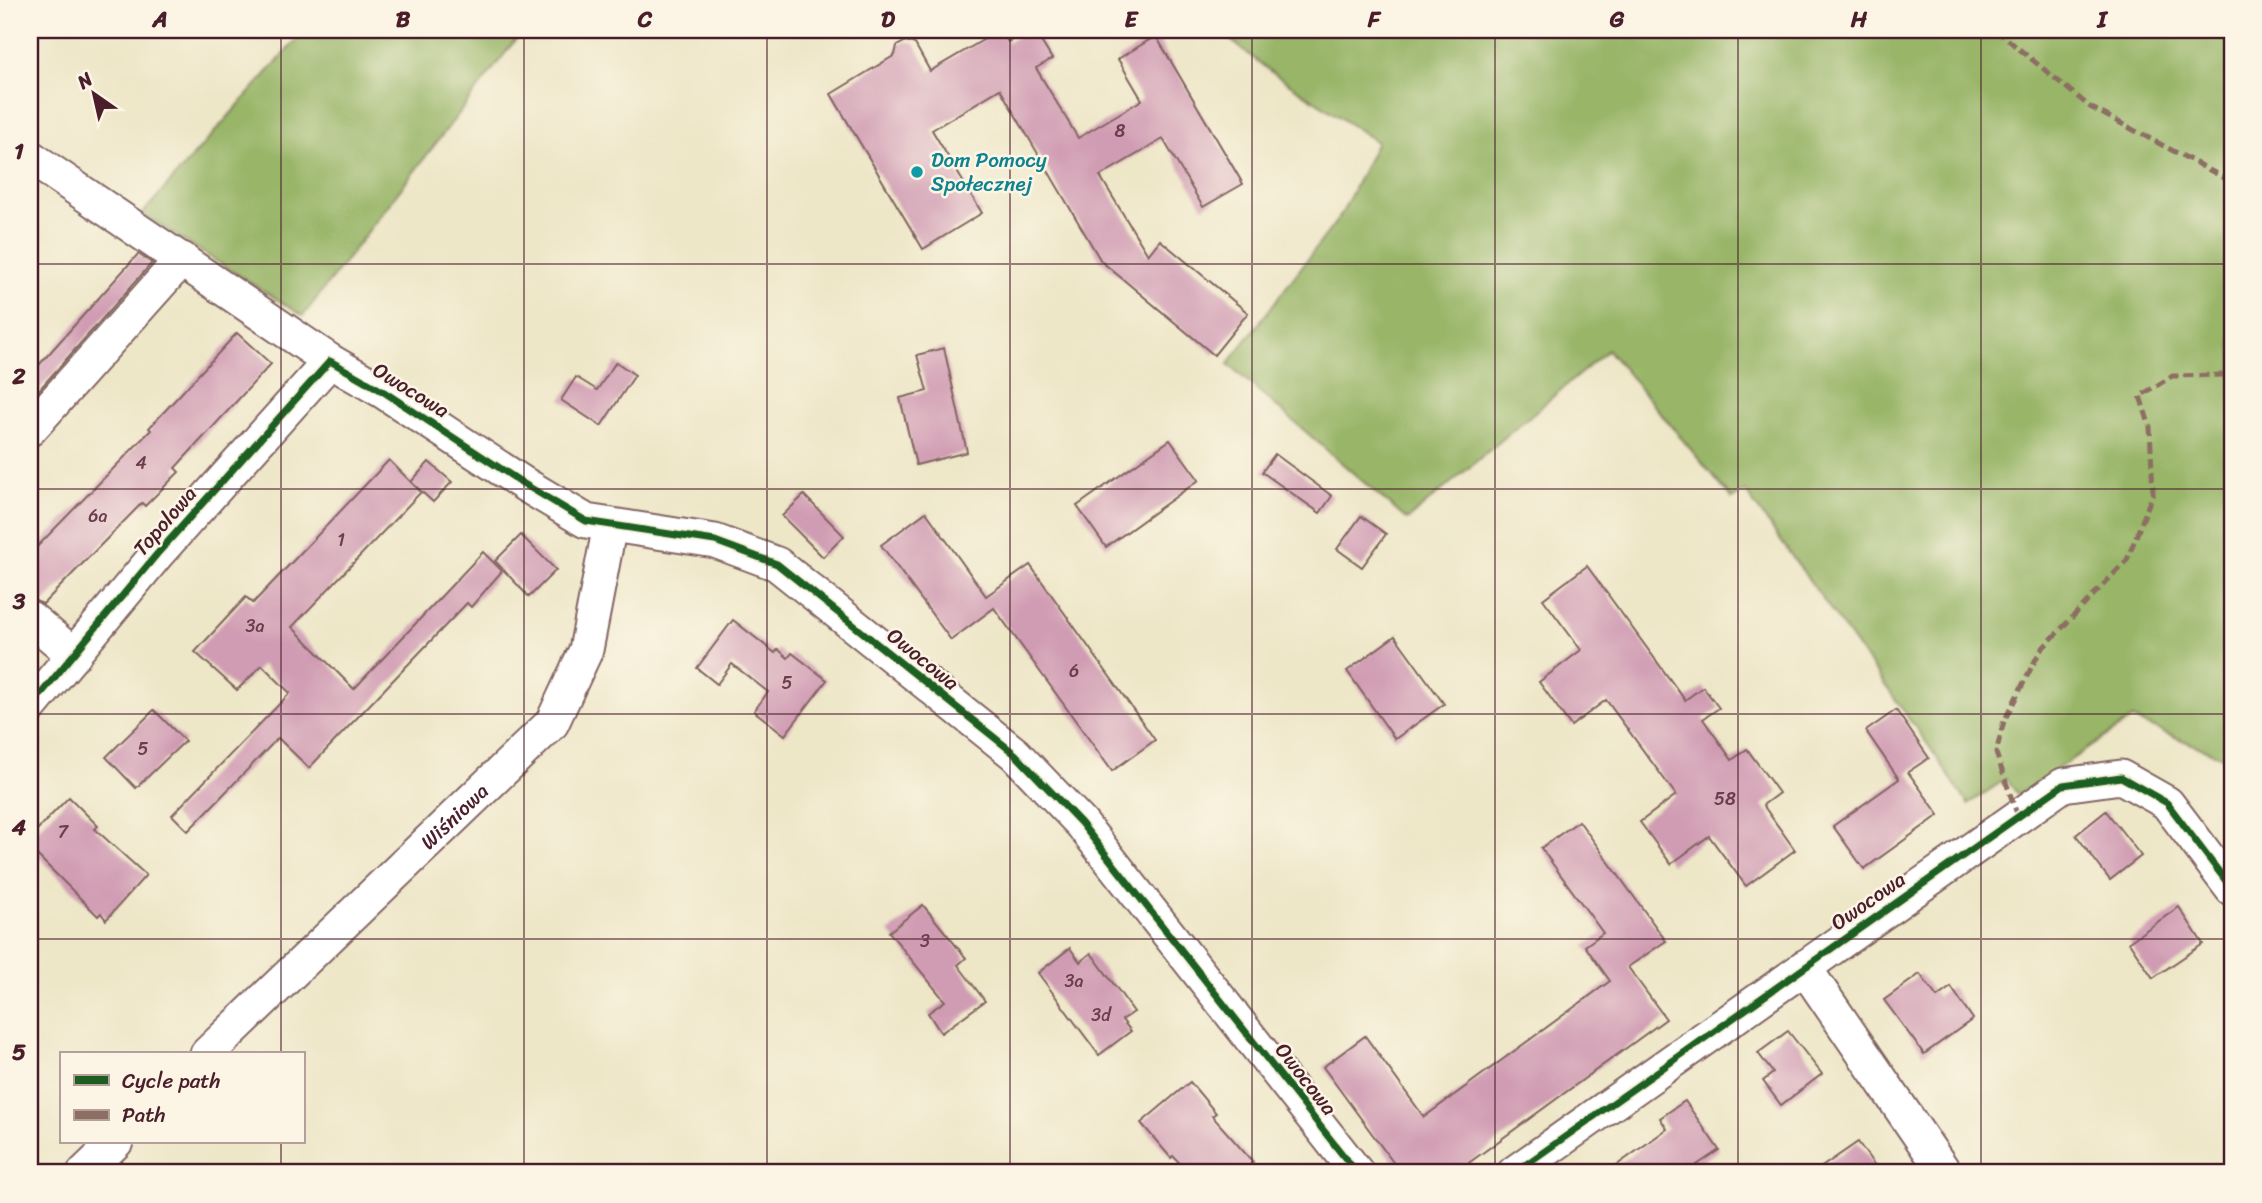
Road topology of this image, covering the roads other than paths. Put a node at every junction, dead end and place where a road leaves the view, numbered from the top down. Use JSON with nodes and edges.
{"nodes":[{"id":1,"x":30,"y":157,"type":"edge"},
{"id":2,"x":182,"y":259,"type":"junction"},
{"id":3,"x":330,"y":361,"type":"junction"},
{"id":4,"x":30,"y":429,"type":"edge"},
{"id":5,"x":610,"y":525,"type":"junction"},
{"id":6,"x":30,"y":618,"type":"edge"},
{"id":7,"x":74,"y":654,"type":"junction"},
{"id":8,"x":30,"y":707,"type":"edge"},
{"id":9,"x":2232,"y":889,"type":"edge"},
{"id":10,"x":1804,"y":967,"type":"junction"},
{"id":11,"x":209,"y":1052,"type":"edge"},
{"id":12,"x":114,"y":1144,"type":"edge"},
{"id":13,"x":84,"y":1173,"type":"edge"},
{"id":14,"x":1357,"y":1173,"type":"edge"},
{"id":15,"x":1514,"y":1173,"type":"edge"},
{"id":16,"x":1945,"y":1173,"type":"edge"}],
"edges":[{"from":1,"to":2,"type":"street","name":"Owocowa"},
{"from":2,"to":3,"type":"street","name":"Owocowa"},
{"from":2,"to":4,"type":"street"},
{"from":3,"to":5,"type":"street","name":"Owocowa"},
{"from":3,"to":7,"type":"street","name":"Topolowa"},
{"from":5,"to":11,"type":"street","name":"Wiśniowa"},
{"from":5,"to":14,"type":"street","name":"Owocowa"},
{"from":6,"to":7,"type":"street"},
{"from":7,"to":8,"type":"street","name":"Topolowa"},
{"from":9,"to":10,"type":"street","name":"Owocowa"},
{"from":10,"to":15,"type":"street","name":"Owocowa"},
{"from":10,"to":16,"type":"street"},
{"from":12,"to":13,"type":"street"}]}
